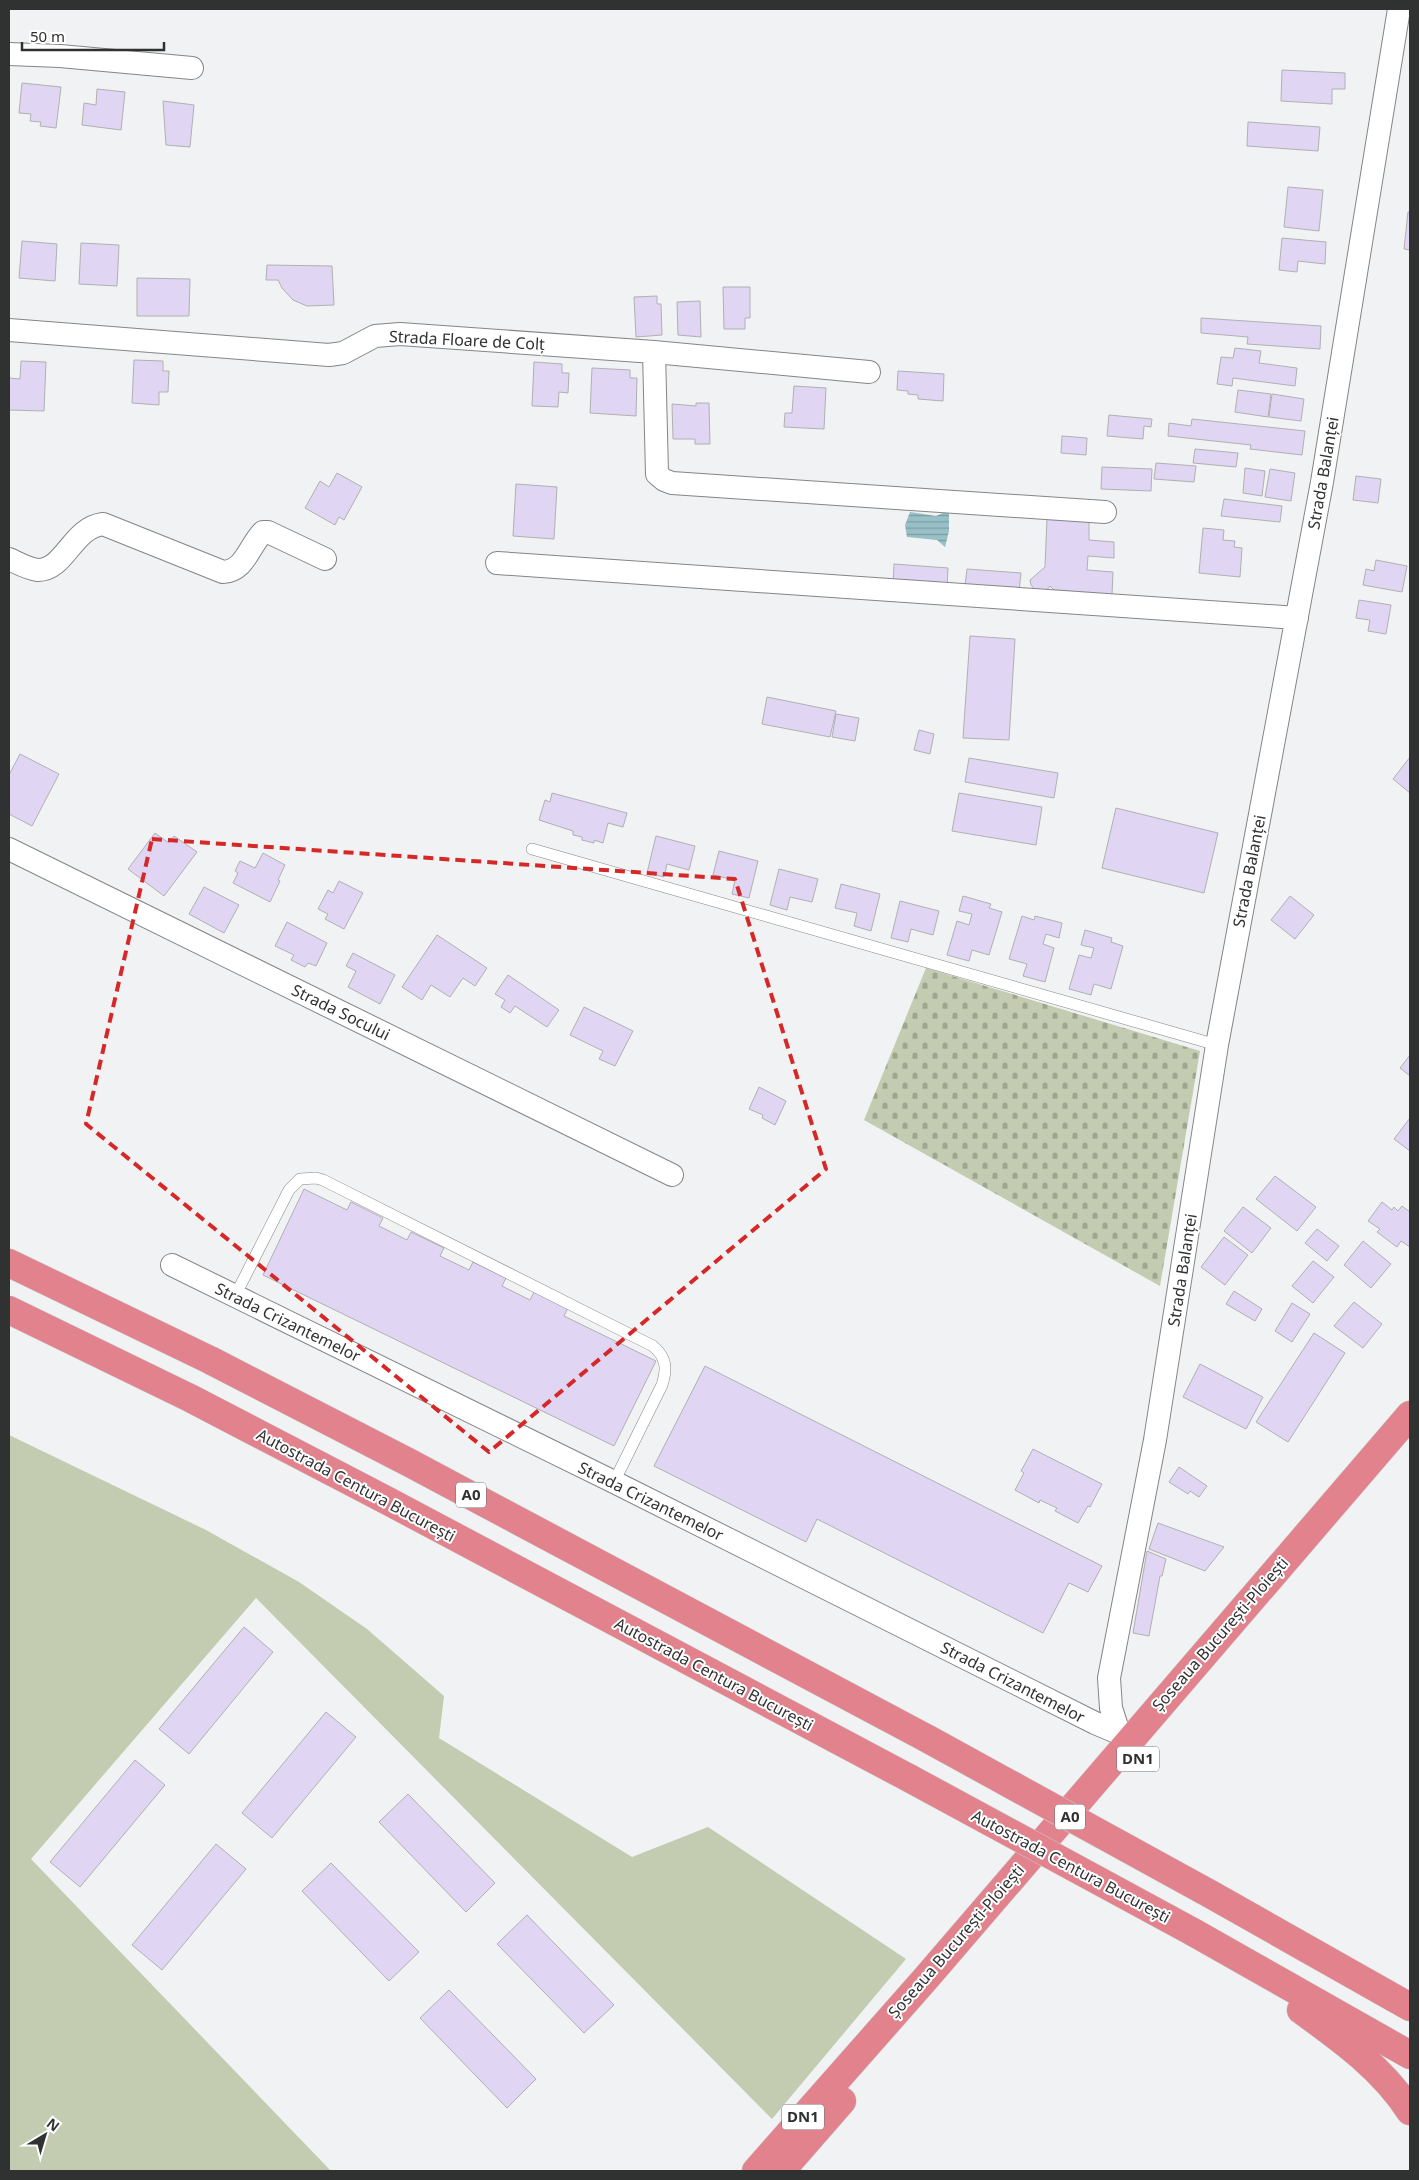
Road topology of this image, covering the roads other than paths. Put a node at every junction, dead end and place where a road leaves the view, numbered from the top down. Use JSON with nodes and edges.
{"nodes":[{"id":1,"x":1399,"y":9,"type":"edge"},
{"id":2,"x":9,"y":54,"type":"edge"},
{"id":3,"x":192,"y":68,"type":"dead end"},
{"id":4,"x":9,"y":330,"type":"edge"},
{"id":5,"x":654,"y":352,"type":"junction"},
{"id":6,"x":869,"y":372,"type":"dead end"},
{"id":7,"x":1105,"y":512,"type":"dead end"},
{"id":8,"x":325,"y":559,"type":"dead end"},
{"id":9,"x":9,"y":560,"type":"edge"},
{"id":10,"x":497,"y":563,"type":"dead end"},
{"id":11,"x":1297,"y":618,"type":"junction"},
{"id":12,"x":9,"y":849,"type":"edge"},
{"id":13,"x":532,"y":850,"type":"dead end"},
{"id":14,"x":1217,"y":1045,"type":"junction"},
{"id":15,"x":672,"y":1175,"type":"dead end"},
{"id":16,"x":9,"y":1263,"type":"edge"},
{"id":17,"x":172,"y":1264,"type":"dead end"},
{"id":18,"x":235,"y":1296,"type":"junction"},
{"id":19,"x":9,"y":1310,"type":"edge"},
{"id":20,"x":1410,"y":1415,"type":"edge"},
{"id":21,"x":1410,"y":1443,"type":"edge"},
{"id":22,"x":614,"y":1482,"type":"junction"},
{"id":23,"x":1125,"y":1736,"type":"junction"},
{"id":24,"x":1241,"y":1958,"type":"junction"},
{"id":25,"x":1410,"y":2007,"type":"edge"},
{"id":26,"x":1410,"y":2055,"type":"edge"},
{"id":27,"x":1410,"y":2110,"type":"edge"},
{"id":28,"x":756,"y":2171,"type":"edge"},
{"id":29,"x":781,"y":2171,"type":"edge"}],
"edges":[{"from":1,"to":11,"type":"street","name":"Strada Balanței"},
{"from":2,"to":3,"type":"street"},
{"from":4,"to":5,"type":"street","name":"Strada Floare de Colț"},
{"from":5,"to":6,"type":"street","name":"Strada Floare de Colț"},
{"from":5,"to":7,"type":"street"},
{"from":8,"to":9,"type":"street"},
{"from":10,"to":11,"type":"street"},
{"from":11,"to":14,"type":"street","name":"Strada Balanței"},
{"from":12,"to":15,"type":"street","name":"Strada Socului"},
{"from":13,"to":14,"type":"lane"},
{"from":14,"to":23,"type":"street","name":"Strada Balanței"},
{"from":16,"to":25,"type":"highway","number":"A0","bridge":true},
{"from":17,"to":18,"type":"street","name":"Strada Crizantemelor"},
{"from":18,"to":22,"type":"street","name":"Strada Crizantemelor"},
{"from":18,"to":22,"type":"lane"},
{"from":19,"to":24,"type":"highway","name":"Autostrada Centura București","number":"A0","bridge":true},
{"from":20,"to":23,"type":"highway","name":"Șoseaua București-Ploiești","number":"DN1"},
{"from":21,"to":29,"type":"highway","name":"Șoseaua București-Ploiești","number":"DN1"},
{"from":22,"to":23,"type":"street","name":"Strada Crizantemelor"},
{"from":23,"to":28,"type":"highway","name":"Șoseaua București-Ploiești","number":"DN1"},
{"from":24,"to":26,"type":"highway","name":"Autostrada Centura București","number":"A0"},
{"from":24,"to":27,"type":"highway"}]}
